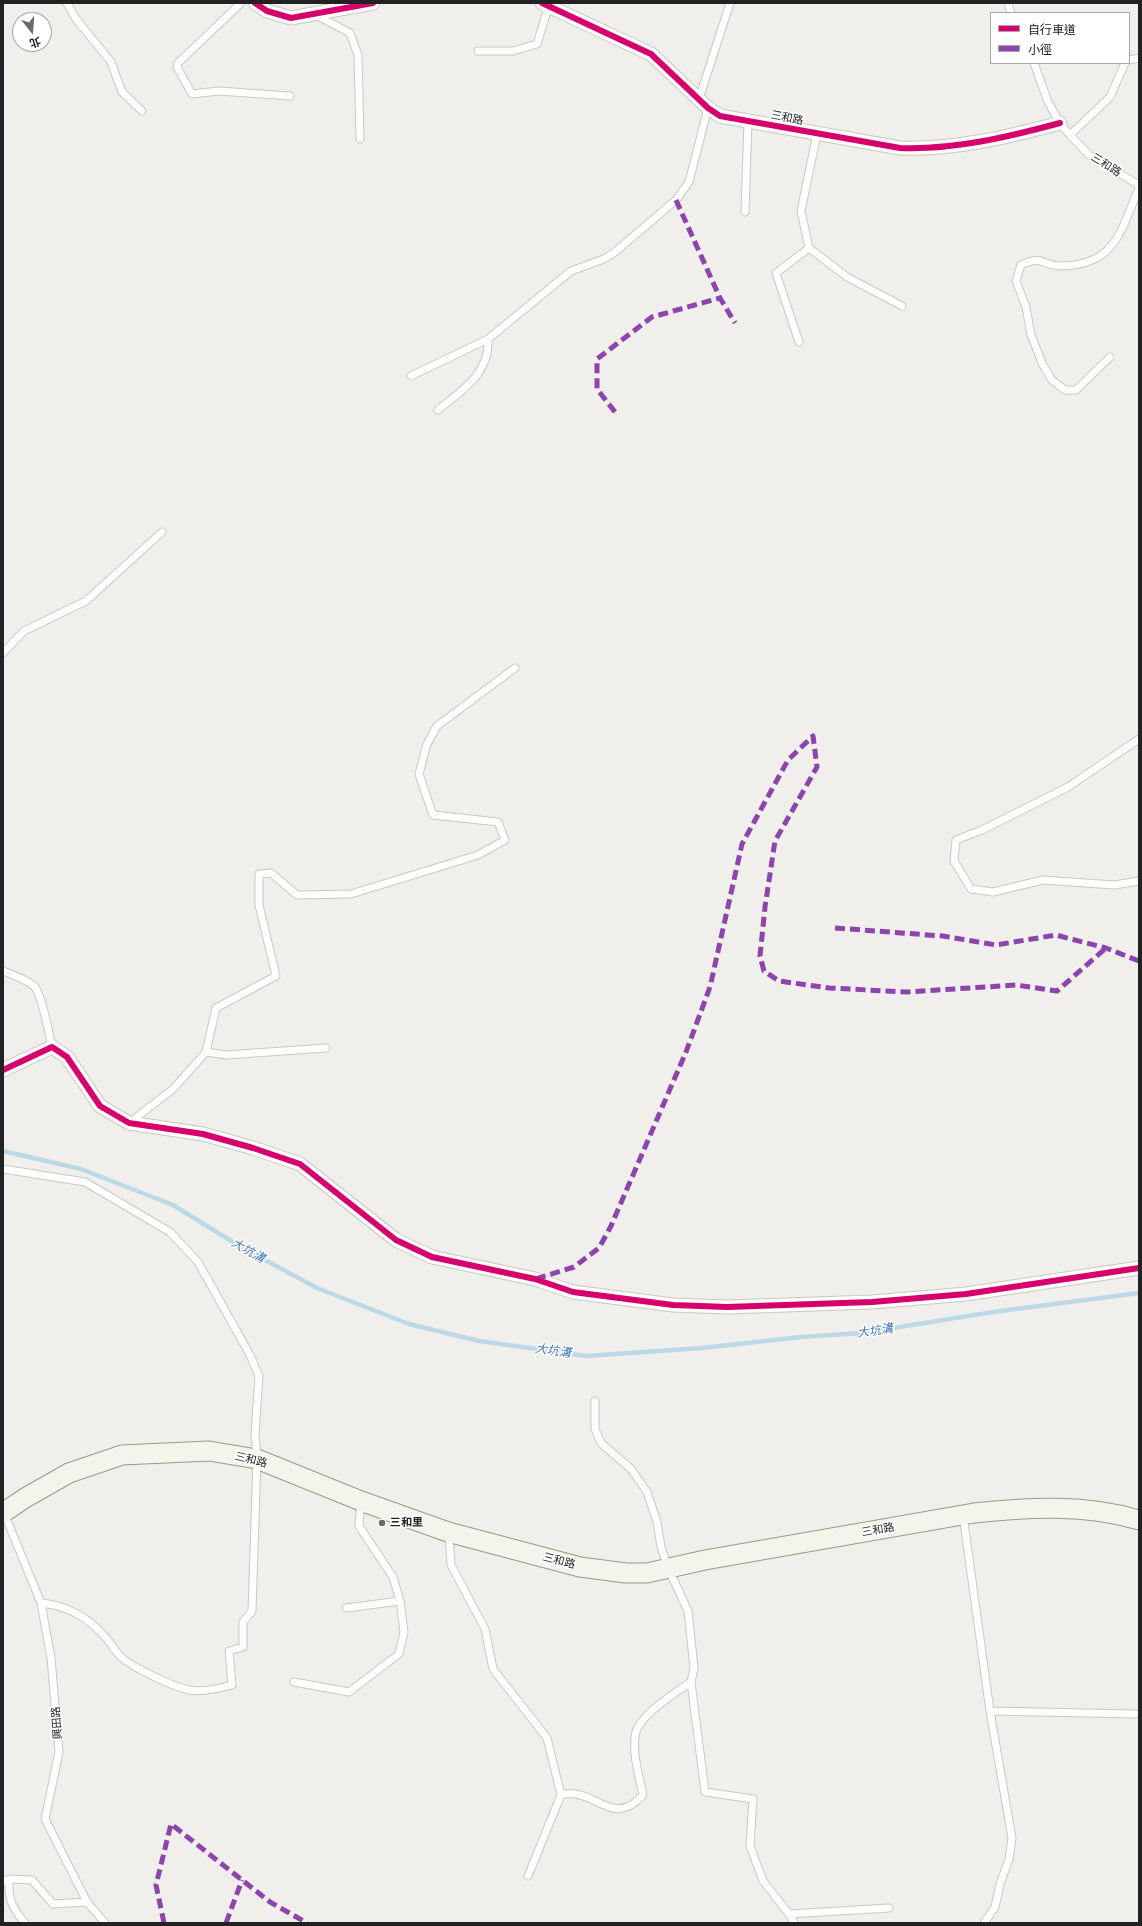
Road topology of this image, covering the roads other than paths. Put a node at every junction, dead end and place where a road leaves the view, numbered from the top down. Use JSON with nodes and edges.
{"nodes":[{"id":1,"x":67,"y":3,"type":"edge"},
{"id":2,"x":241,"y":3,"type":"edge"},
{"id":3,"x":255,"y":3,"type":"edge"},
{"id":4,"x":373,"y":3,"type":"edge"},
{"id":5,"x":730,"y":3,"type":"edge"},
{"id":6,"x":545,"y":4,"type":"edge"},
{"id":7,"x":315,"y":15,"type":"junction"},
{"id":8,"x":478,"y":51,"type":"dead end"},
{"id":9,"x":1034,"y":64,"type":"edge"},
{"id":10,"x":1125,"y":64,"type":"edge"},
{"id":11,"x":290,"y":96,"type":"dead end"},
{"id":12,"x":704,"y":103,"type":"junction"},
{"id":13,"x":142,"y":111,"type":"dead end"},
{"id":14,"x":748,"y":120,"type":"junction"},
{"id":15,"x":1060,"y":123,"type":"junction"},
{"id":16,"x":817,"y":134,"type":"junction"},
{"id":17,"x":1070,"y":135,"type":"junction"},
{"id":18,"x":360,"y":139,"type":"dead end"},
{"id":19,"x":1139,"y":185,"type":"edge"},
{"id":20,"x":1139,"y":188,"type":"edge"},
{"id":21,"x":745,"y":212,"type":"dead end"},
{"id":22,"x":809,"y":248,"type":"junction"},
{"id":23,"x":902,"y":306,"type":"dead end"},
{"id":24,"x":488,"y":339,"type":"junction"},
{"id":25,"x":799,"y":342,"type":"dead end"},
{"id":26,"x":1110,"y":357,"type":"dead end"},
{"id":27,"x":411,"y":376,"type":"dead end"},
{"id":28,"x":438,"y":410,"type":"dead end"},
{"id":29,"x":162,"y":532,"type":"dead end"},
{"id":30,"x":3,"y":653,"type":"edge"},
{"id":31,"x":515,"y":668,"type":"dead end"},
{"id":32,"x":1139,"y":739,"type":"edge"},
{"id":33,"x":1139,"y":881,"type":"edge"},
{"id":34,"x":3,"y":971,"type":"edge"},
{"id":35,"x":52,"y":1047,"type":"junction"},
{"id":36,"x":326,"y":1048,"type":"dead end"},
{"id":37,"x":206,"y":1052,"type":"junction"},
{"id":38,"x":3,"y":1070,"type":"edge"},
{"id":39,"x":129,"y":1123,"type":"junction"},
{"id":40,"x":3,"y":1168,"type":"edge"},
{"id":41,"x":1139,"y":1268,"type":"edge"},
{"id":42,"x":595,"y":1401,"type":"dead end"},
{"id":43,"x":257,"y":1459,"type":"junction"},
{"id":44,"x":361,"y":1501,"type":"junction"},
{"id":45,"x":4,"y":1513,"type":"edge"},
{"id":46,"x":963,"y":1515,"type":"junction"},
{"id":47,"x":1139,"y":1520,"type":"edge"},
{"id":48,"x":448,"y":1532,"type":"junction"},
{"id":49,"x":668,"y":1568,"type":"junction"},
{"id":50,"x":400,"y":1601,"type":"junction"},
{"id":51,"x":41,"y":1603,"type":"junction"},
{"id":52,"x":346,"y":1608,"type":"dead end"},
{"id":53,"x":294,"y":1682,"type":"dead end"},
{"id":54,"x":691,"y":1682,"type":"junction"},
{"id":55,"x":990,"y":1711,"type":"junction"},
{"id":56,"x":1135,"y":1714,"type":"dead end"},
{"id":57,"x":561,"y":1795,"type":"junction"},
{"id":58,"x":528,"y":1876,"type":"dead end"},
{"id":59,"x":6,"y":1881,"type":"edge"},
{"id":60,"x":87,"y":1902,"type":"junction"},
{"id":61,"x":889,"y":1908,"type":"dead end"},
{"id":62,"x":789,"y":1914,"type":"junction"},
{"id":63,"x":25,"y":1923,"type":"edge"},
{"id":64,"x":105,"y":1923,"type":"edge"},
{"id":65,"x":794,"y":1923,"type":"edge"},
{"id":66,"x":984,"y":1923,"type":"edge"}],
"edges":[{"from":1,"to":13,"type":"lane"},
{"from":2,"to":11,"type":"lane"},
{"from":3,"to":7,"type":"street"},
{"from":4,"to":7,"type":"street"},
{"from":5,"to":12,"type":"lane"},
{"from":6,"to":8,"type":"lane"},
{"from":6,"to":12,"type":"street","name":"三和路"},
{"from":7,"to":18,"type":"lane"},
{"from":9,"to":15,"type":"lane","name":"三和路"},
{"from":10,"to":17,"type":"lane"},
{"from":12,"to":14,"type":"street","name":"三和路"},
{"from":12,"to":24,"type":"lane"},
{"from":14,"to":16,"type":"street","name":"三和路"},
{"from":14,"to":21,"type":"lane"},
{"from":15,"to":16,"type":"street","name":"三和路"},
{"from":15,"to":17,"type":"lane","name":"三和路"},
{"from":16,"to":22,"type":"lane"},
{"from":17,"to":19,"type":"lane","name":"三和路"},
{"from":20,"to":26,"type":"lane"},
{"from":22,"to":23,"type":"lane"},
{"from":22,"to":25,"type":"lane"},
{"from":24,"to":27,"type":"lane"},
{"from":24,"to":28,"type":"lane"},
{"from":29,"to":30,"type":"lane"},
{"from":31,"to":37,"type":"lane"},
{"from":32,"to":33,"type":"lane"},
{"from":34,"to":35,"type":"lane"},
{"from":35,"to":38,"type":"street"},
{"from":35,"to":39,"type":"street"},
{"from":36,"to":37,"type":"lane"},
{"from":37,"to":39,"type":"lane"},
{"from":39,"to":41,"type":"street"},
{"from":40,"to":43,"type":"lane"},
{"from":42,"to":49,"type":"lane"},
{"from":43,"to":44,"type":"main road","name":"三和路"},
{"from":43,"to":45,"type":"main road","name":"三和路"},
{"from":43,"to":51,"type":"lane"},
{"from":44,"to":48,"type":"main road","name":"三和路"},
{"from":44,"to":50,"type":"lane"},
{"from":45,"to":51,"type":"lane","name":"興田路"},
{"from":46,"to":47,"type":"main road","name":"三和路"},
{"from":46,"to":49,"type":"main road","name":"三和路"},
{"from":46,"to":55,"type":"lane"},
{"from":48,"to":49,"type":"main road","name":"三和路"},
{"from":48,"to":57,"type":"lane"},
{"from":49,"to":54,"type":"lane"},
{"from":50,"to":52,"type":"lane"},
{"from":50,"to":53,"type":"lane"},
{"from":51,"to":60,"type":"lane","name":"興田路"},
{"from":54,"to":57,"type":"lane"},
{"from":54,"to":62,"type":"lane"},
{"from":55,"to":56,"type":"lane"},
{"from":55,"to":66,"type":"lane"},
{"from":57,"to":58,"type":"lane"},
{"from":59,"to":60,"type":"lane"},
{"from":59,"to":63,"type":"lane"},
{"from":60,"to":64,"type":"lane","name":"興田路"},
{"from":61,"to":62,"type":"lane"},
{"from":62,"to":65,"type":"lane"}]}
